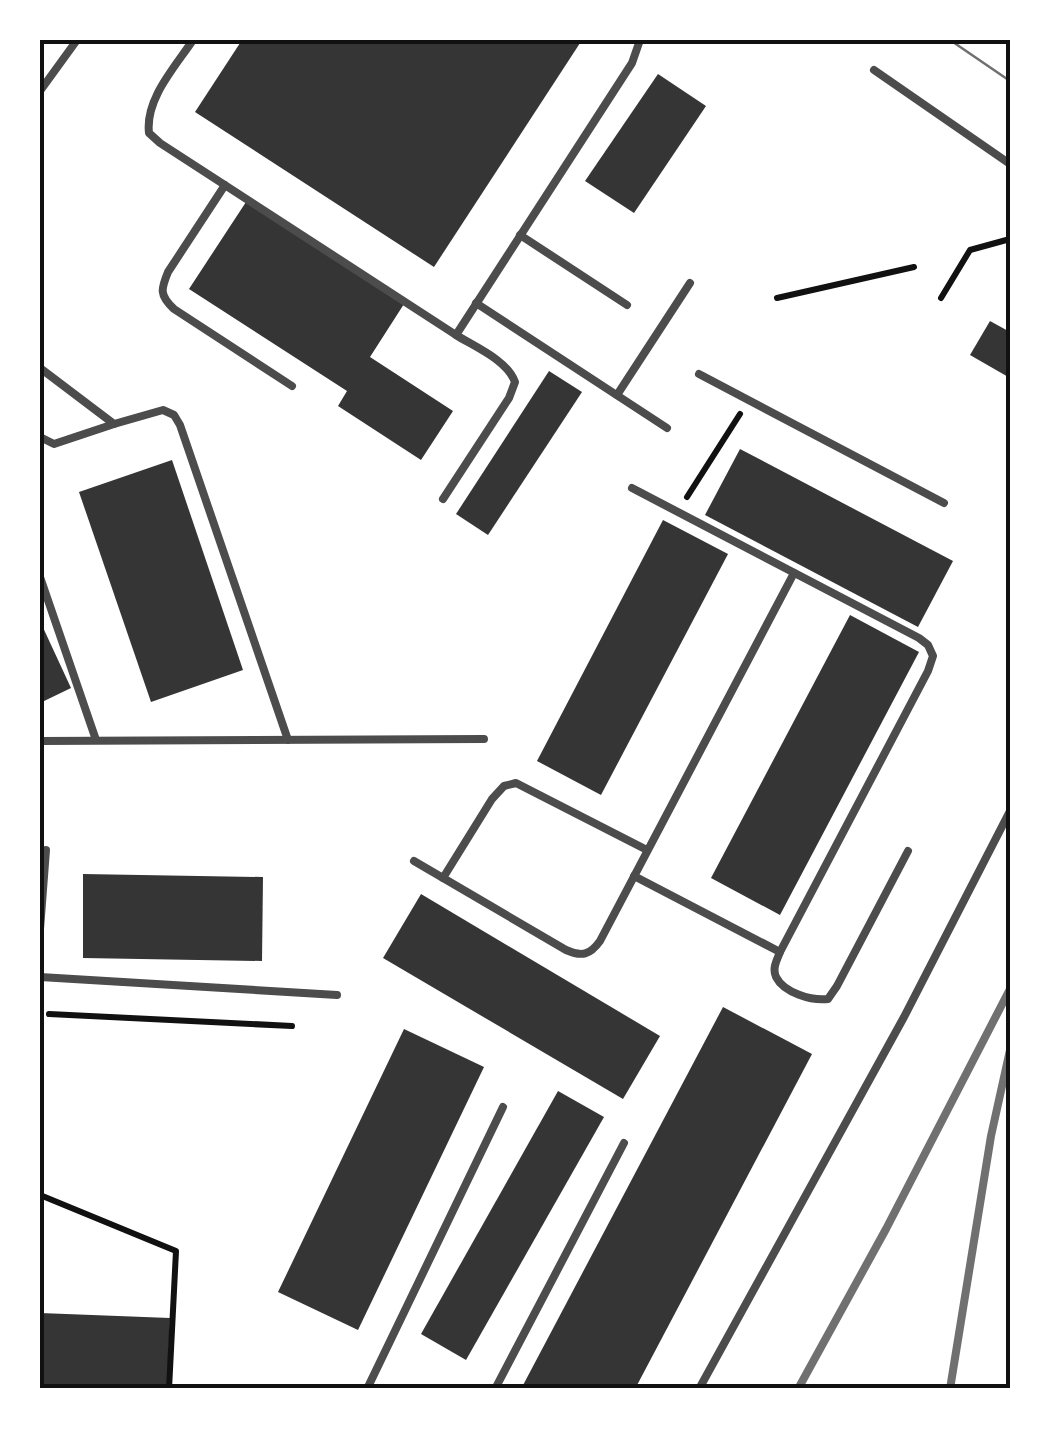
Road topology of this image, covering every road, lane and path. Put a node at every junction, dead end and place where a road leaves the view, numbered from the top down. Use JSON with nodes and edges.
{"nodes":[{"id":1,"x":76,"y":40,"type":"edge"},
{"id":2,"x":193,"y":40,"type":"edge"},
{"id":3,"x":640,"y":40,"type":"edge"},
{"id":4,"x":874,"y":70,"type":"dead end"},
{"id":5,"x":40,"y":91,"type":"edge"},
{"id":6,"x":1010,"y":164,"type":"edge"},
{"id":7,"x":225,"y":185,"type":"junction"},
{"id":8,"x":520,"y":235,"type":"junction"},
{"id":9,"x":1010,"y":239,"type":"edge"},
{"id":10,"x":914,"y":267,"type":"dead end"},
{"id":11,"x":690,"y":284,"type":"dead end"},
{"id":12,"x":777,"y":298,"type":"dead end"},
{"id":13,"x":941,"y":298,"type":"dead end"},
{"id":14,"x":476,"y":304,"type":"junction"},
{"id":15,"x":627,"y":305,"type":"dead end"},
{"id":16,"x":456,"y":334,"type":"junction"},
{"id":17,"x":40,"y":368,"type":"edge"},
{"id":18,"x":699,"y":374,"type":"dead end"},
{"id":19,"x":292,"y":386,"type":"dead end"},
{"id":20,"x":617,"y":395,"type":"junction"},
{"id":21,"x":748,"y":400,"type":"junction"},
{"id":22,"x":114,"y":424,"type":"junction"},
{"id":23,"x":668,"y":428,"type":"dead end"},
{"id":24,"x":40,"y":437,"type":"edge"},
{"id":25,"x":632,"y":488,"type":"dead end"},
{"id":26,"x":443,"y":499,"type":"dead end"},
{"id":27,"x":944,"y":504,"type":"dead end"},
{"id":28,"x":678,"y":512,"type":"junction"},
{"id":29,"x":794,"y":572,"type":"junction"},
{"id":30,"x":40,"y":577,"type":"edge"},
{"id":31,"x":484,"y":738,"type":"dead end"},
{"id":32,"x":96,"y":740,"type":"junction"},
{"id":33,"x":288,"y":740,"type":"junction"},
{"id":34,"x":40,"y":741,"type":"edge"},
{"id":35,"x":1010,"y":811,"type":"edge"},
{"id":36,"x":46,"y":850,"type":"dead end"},
{"id":37,"x":648,"y":850,"type":"junction"},
{"id":38,"x":908,"y":850,"type":"dead end"},
{"id":39,"x":414,"y":861,"type":"dead end"},
{"id":40,"x":634,"y":876,"type":"junction"},
{"id":41,"x":443,"y":878,"type":"junction"},
{"id":42,"x":40,"y":929,"type":"edge"},
{"id":43,"x":780,"y":952,"type":"junction"},
{"id":44,"x":40,"y":977,"type":"edge"},
{"id":45,"x":337,"y":995,"type":"dead end"},
{"id":46,"x":49,"y":1014,"type":"dead end"},
{"id":47,"x":292,"y":1026,"type":"dead end"},
{"id":48,"x":503,"y":1106,"type":"dead end"},
{"id":49,"x":624,"y":1143,"type":"dead end"},
{"id":50,"x":40,"y":1194,"type":"edge"},
{"id":51,"x":170,"y":1389,"type":"edge"},
{"id":52,"x":367,"y":1389,"type":"edge"},
{"id":53,"x":496,"y":1389,"type":"edge"},
{"id":54,"x":700,"y":1389,"type":"edge"}],
"edges":[{"from":1,"to":5,"type":"lane"},
{"from":2,"to":7,"type":"lane"},
{"from":3,"to":8,"type":"lane"},
{"from":4,"to":6,"type":"lane"},
{"from":7,"to":16,"type":"lane"},
{"from":7,"to":19,"type":"lane"},
{"from":8,"to":14,"type":"lane"},
{"from":8,"to":15,"type":"lane"},
{"from":9,"to":13,"type":"path"},
{"from":10,"to":12,"type":"path"},
{"from":11,"to":20,"type":"lane"},
{"from":14,"to":16,"type":"lane"},
{"from":14,"to":20,"type":"lane"},
{"from":16,"to":26,"type":"lane"},
{"from":17,"to":22,"type":"lane"},
{"from":18,"to":21,"type":"lane"},
{"from":20,"to":23,"type":"lane"},
{"from":21,"to":27,"type":"lane"},
{"from":21,"to":28,"type":"path"},
{"from":22,"to":24,"type":"lane"},
{"from":22,"to":33,"type":"lane"},
{"from":25,"to":28,"type":"lane"},
{"from":28,"to":29,"type":"lane"},
{"from":29,"to":37,"type":"lane"},
{"from":29,"to":43,"type":"lane"},
{"from":30,"to":32,"type":"lane"},
{"from":31,"to":33,"type":"lane"},
{"from":32,"to":33,"type":"lane"},
{"from":32,"to":34,"type":"lane"},
{"from":35,"to":54,"type":"lane"},
{"from":36,"to":42,"type":"lane"},
{"from":37,"to":40,"type":"lane"},
{"from":37,"to":41,"type":"lane"},
{"from":38,"to":43,"type":"lane"},
{"from":39,"to":41,"type":"lane"},
{"from":40,"to":41,"type":"lane"},
{"from":40,"to":43,"type":"lane"},
{"from":44,"to":45,"type":"lane"},
{"from":46,"to":47,"type":"path"},
{"from":48,"to":52,"type":"lane"},
{"from":49,"to":53,"type":"lane"},
{"from":50,"to":51,"type":"path"}]}
